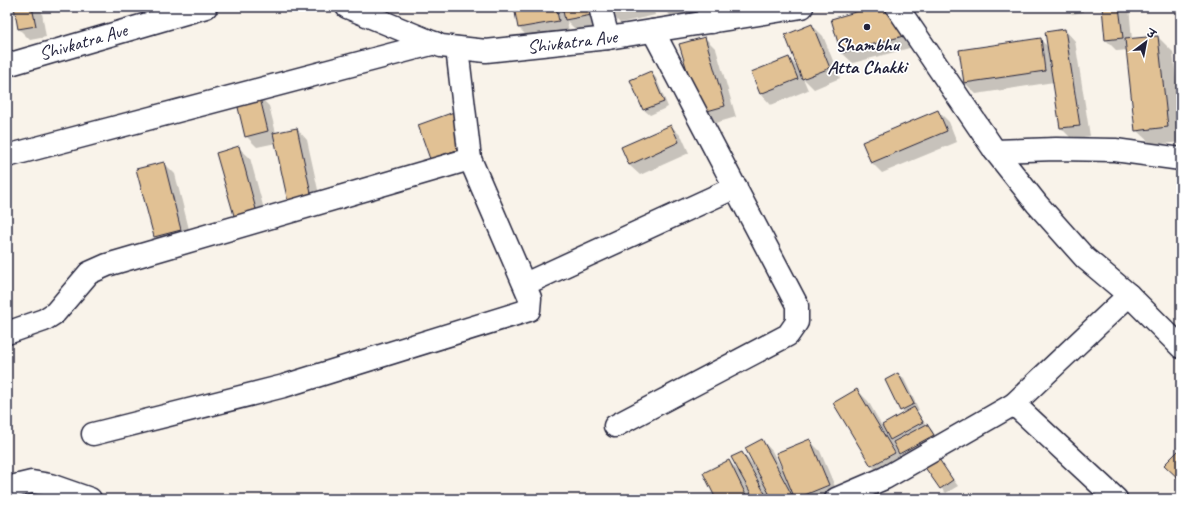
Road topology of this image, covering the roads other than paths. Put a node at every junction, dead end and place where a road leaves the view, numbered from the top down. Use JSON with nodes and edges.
{"nodes":[{"id":1,"x":206,"y":7,"type":"edge"},
{"id":2,"x":347,"y":7,"type":"edge"},
{"id":3,"x":600,"y":7,"type":"edge"},
{"id":4,"x":802,"y":7,"type":"edge"},
{"id":5,"x":897,"y":7,"type":"edge"},
{"id":6,"x":710,"y":14,"type":"edge"},
{"id":7,"x":654,"y":31,"type":"junction"},
{"id":8,"x":608,"y":38,"type":"junction"},
{"id":9,"x":436,"y":43,"type":"junction"},
{"id":10,"x":457,"y":48,"type":"junction"},
{"id":11,"x":7,"y":65,"type":"edge"},
{"id":12,"x":995,"y":151,"type":"junction"},
{"id":13,"x":7,"y":156,"type":"edge"},
{"id":14,"x":470,"y":159,"type":"junction"},
{"id":15,"x":1181,"y":159,"type":"edge"},
{"id":16,"x":736,"y":187,"type":"junction"},
{"id":17,"x":525,"y":284,"type":"junction"},
{"id":18,"x":1129,"y":295,"type":"junction"},
{"id":19,"x":7,"y":333,"type":"edge"},
{"id":20,"x":1181,"y":347,"type":"edge"},
{"id":21,"x":1014,"y":404,"type":"junction"},
{"id":22,"x":615,"y":426,"type":"dead end"},
{"id":23,"x":93,"y":434,"type":"dead end"},
{"id":24,"x":7,"y":488,"type":"edge"},
{"id":25,"x":90,"y":499,"type":"edge"},
{"id":26,"x":836,"y":499,"type":"edge"},
{"id":27,"x":1116,"y":499,"type":"edge"}],
"edges":[{"from":1,"to":11,"type":"street","name":"Shivkatra Ave"},
{"from":2,"to":9,"type":"street","name":"Shivkatra Ave"},
{"from":3,"to":8,"type":"street"},
{"from":4,"to":6,"type":"street","name":"Shivkatra Ave"},
{"from":5,"to":12,"type":"street"},
{"from":6,"to":7,"type":"street","name":"Shivkatra Ave"},
{"from":7,"to":8,"type":"street","name":"Shivkatra Ave"},
{"from":7,"to":16,"type":"street"},
{"from":8,"to":10,"type":"street","name":"Shivkatra Ave"},
{"from":9,"to":10,"type":"street","name":"Shivkatra Ave"},
{"from":9,"to":13,"type":"street"},
{"from":10,"to":14,"type":"street"},
{"from":12,"to":15,"type":"street"},
{"from":12,"to":18,"type":"street"},
{"from":14,"to":17,"type":"street"},
{"from":14,"to":19,"type":"street"},
{"from":16,"to":17,"type":"street"},
{"from":16,"to":22,"type":"street"},
{"from":17,"to":23,"type":"street"},
{"from":18,"to":20,"type":"street"},
{"from":18,"to":21,"type":"street"},
{"from":21,"to":26,"type":"street"},
{"from":21,"to":27,"type":"street"},
{"from":24,"to":25,"type":"street"}]}
